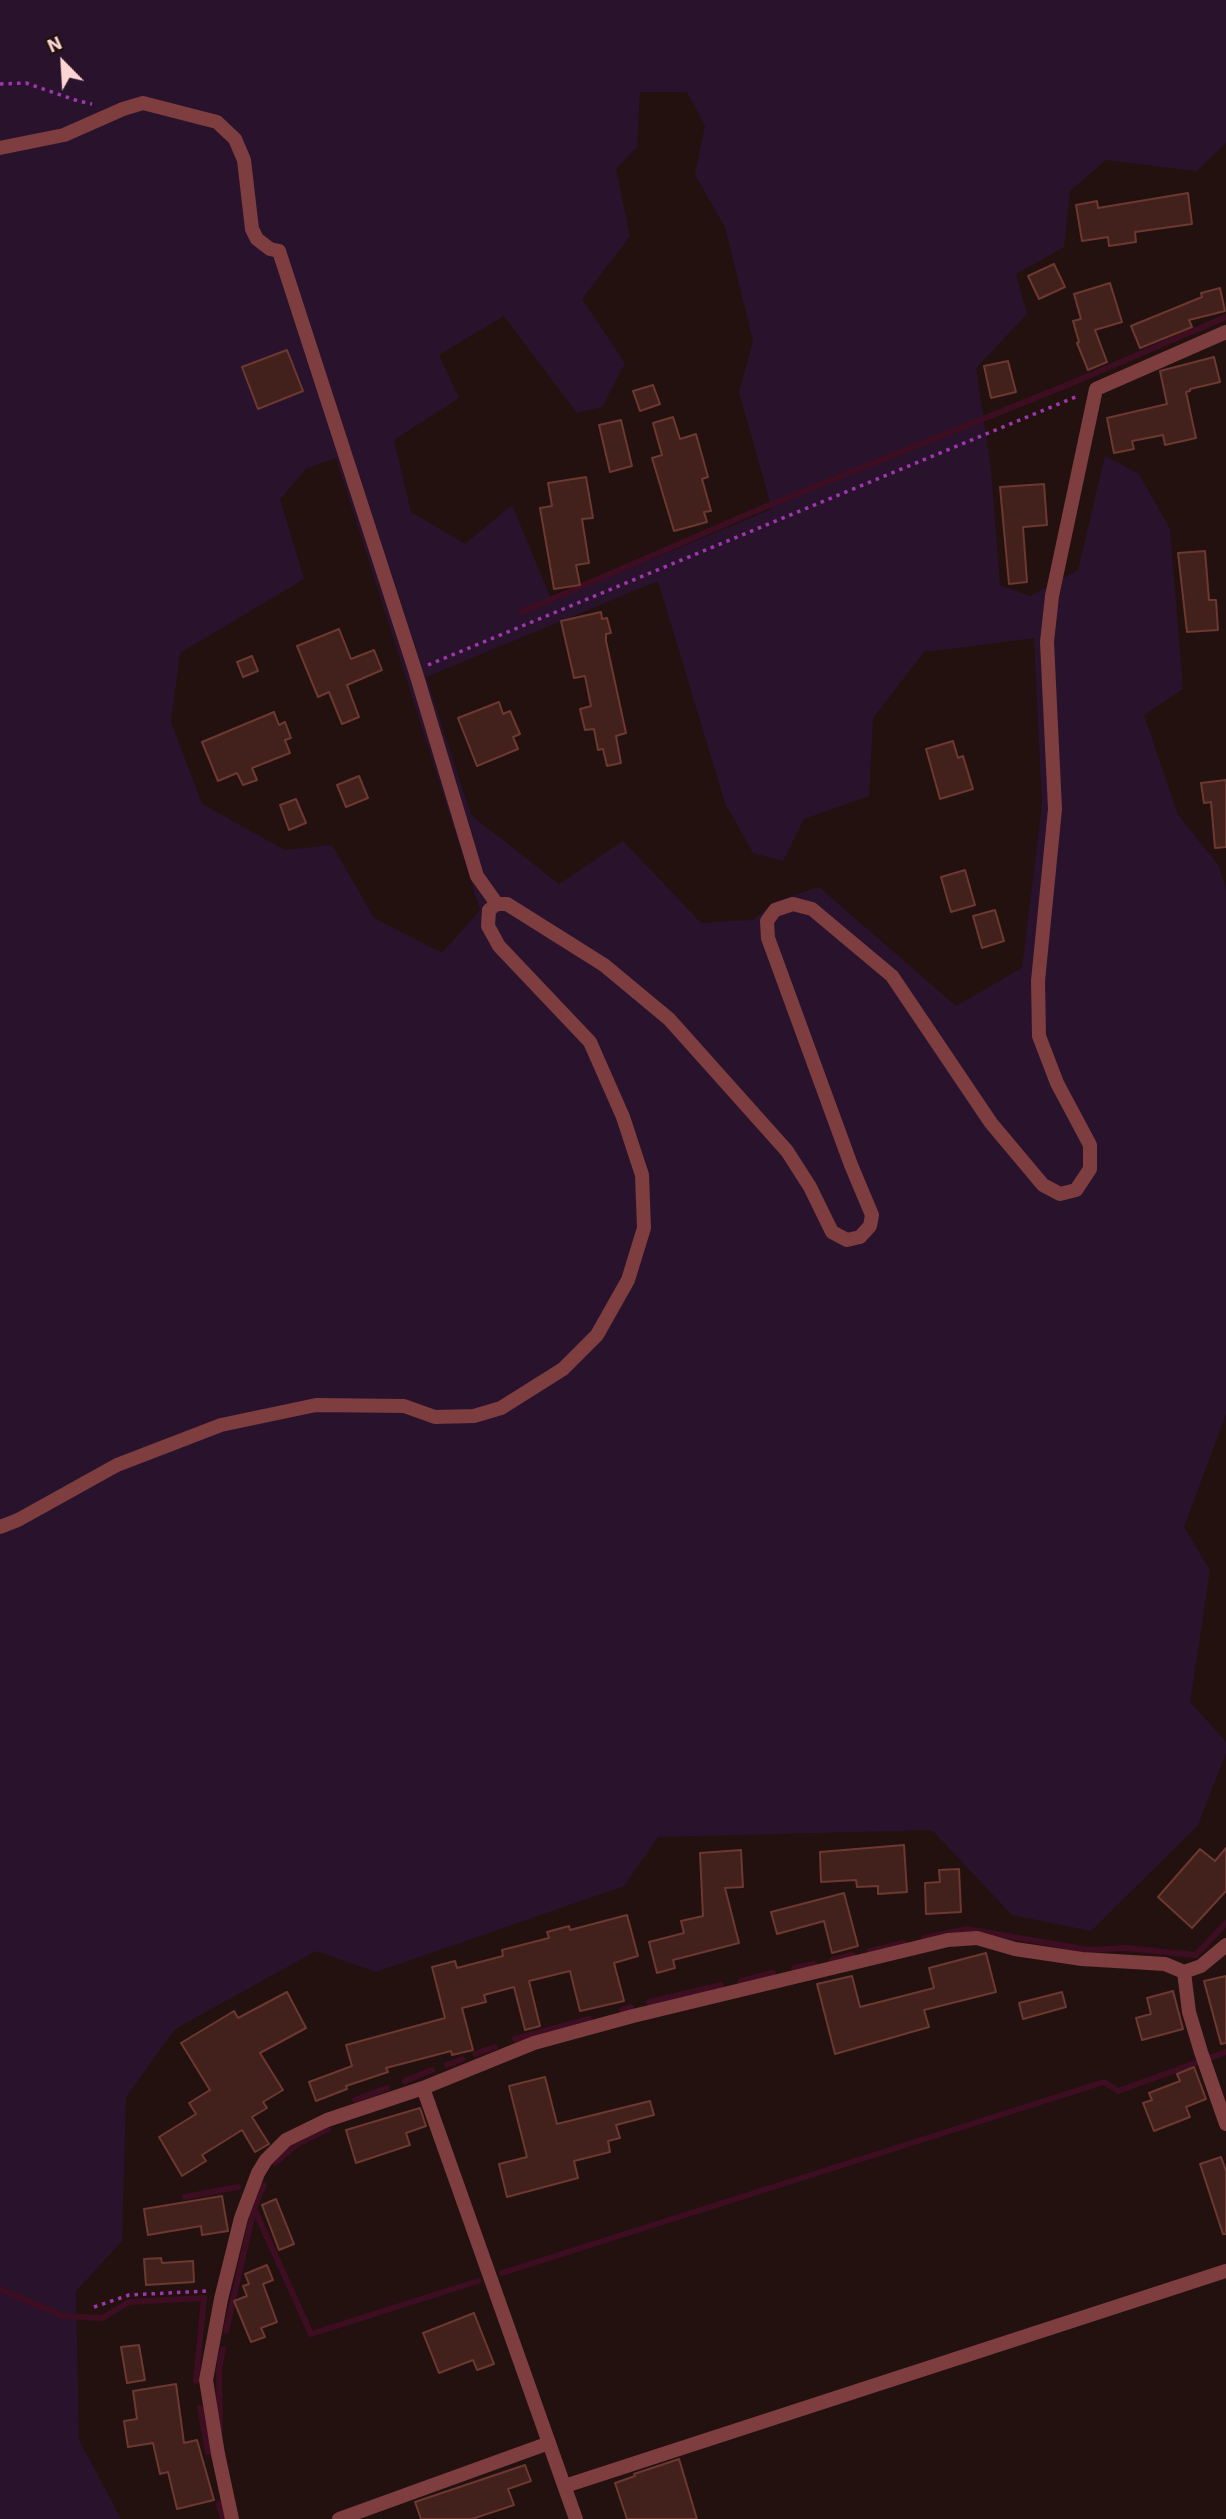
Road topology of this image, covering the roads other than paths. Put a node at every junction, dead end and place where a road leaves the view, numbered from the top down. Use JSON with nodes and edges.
{"nodes":[{"id":1,"x":0,"y":148,"type":"edge"},
{"id":2,"x":1226,"y":332,"type":"edge"},
{"id":3,"x":497,"y":904,"type":"junction"},
{"id":4,"x":0,"y":1527,"type":"edge"},
{"id":5,"x":1225,"y":1949,"type":"edge"},
{"id":6,"x":1184,"y":1972,"type":"junction"},
{"id":7,"x":423,"y":2088,"type":"junction"},
{"id":8,"x":1226,"y":2124,"type":"edge"},
{"id":9,"x":1226,"y":2271,"type":"edge"},
{"id":10,"x":550,"y":2443,"type":"junction"},
{"id":11,"x":565,"y":2486,"type":"junction"},
{"id":12,"x":232,"y":2519,"type":"edge"},
{"id":13,"x":339,"y":2519,"type":"edge"},
{"id":14,"x":576,"y":2519,"type":"edge"}],
"edges":[{"from":1,"to":3,"type":"street"},
{"from":2,"to":3,"type":"street"},
{"from":3,"to":4,"type":"street"},
{"from":5,"to":6,"type":"street"},
{"from":6,"to":7,"type":"street"},
{"from":6,"to":8,"type":"street"},
{"from":7,"to":10,"type":"street"},
{"from":7,"to":12,"type":"street"},
{"from":9,"to":11,"type":"street"},
{"from":10,"to":11,"type":"street"},
{"from":10,"to":13,"type":"street"},
{"from":11,"to":14,"type":"street"}]}
